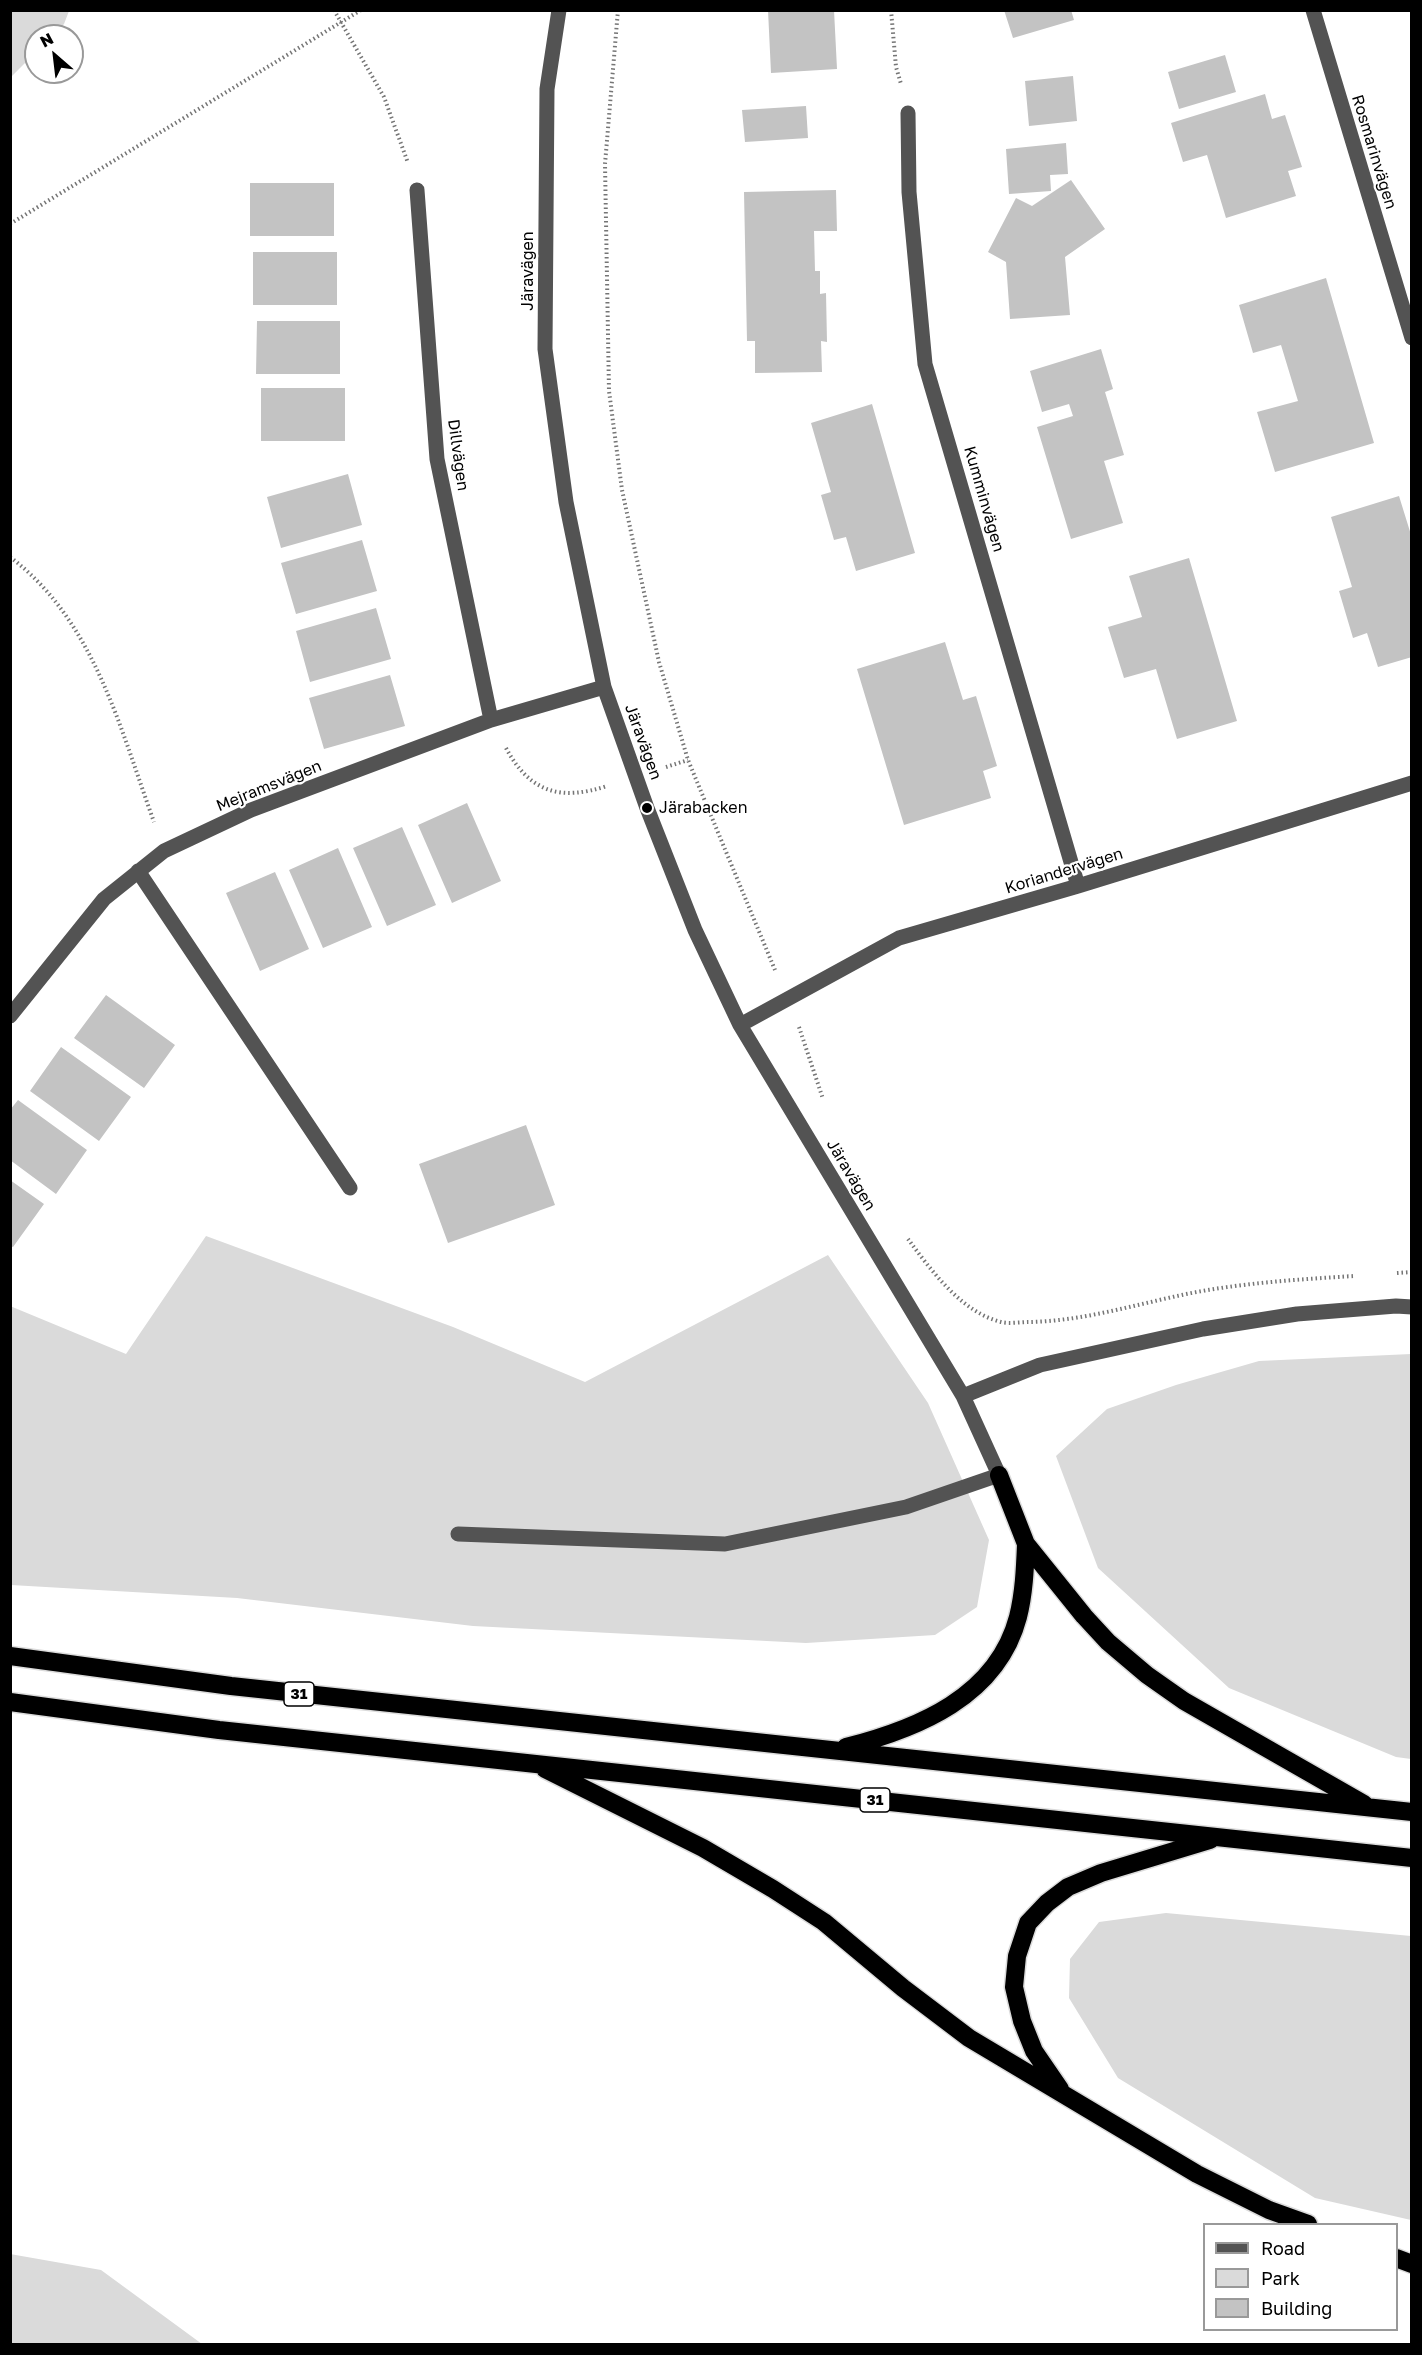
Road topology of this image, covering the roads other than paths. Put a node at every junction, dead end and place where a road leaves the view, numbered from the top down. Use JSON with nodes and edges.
{"nodes":[{"id":1,"x":560,"y":10,"type":"edge"},
{"id":2,"x":1312,"y":10,"type":"edge"},
{"id":3,"x":908,"y":113,"type":"road end"},
{"id":4,"x":417,"y":190,"type":"road end"},
{"id":5,"x":1412,"y":338,"type":"edge"},
{"id":6,"x":604,"y":687,"type":"junction"},
{"id":7,"x":491,"y":720,"type":"junction"},
{"id":8,"x":1412,"y":783,"type":"edge"},
{"id":9,"x":138,"y":872,"type":"junction"},
{"id":10,"x":1078,"y":886,"type":"junction"},
{"id":11,"x":10,"y":1016,"type":"edge"},
{"id":12,"x":740,"y":1025,"type":"junction"},
{"id":13,"x":350,"y":1188,"type":"dead end"},
{"id":14,"x":1412,"y":1307,"type":"edge"},
{"id":15,"x":963,"y":1395,"type":"junction"},
{"id":16,"x":999,"y":1475,"type":"junction"},
{"id":17,"x":458,"y":1534,"type":"dead end"},
{"id":18,"x":1026,"y":1544,"type":"junction"},
{"id":19,"x":10,"y":1656,"type":"edge"},
{"id":20,"x":10,"y":1702,"type":"edge"},
{"id":21,"x":834,"y":1750,"type":"junction"},
{"id":22,"x":532,"y":1762,"type":"junction"},
{"id":23,"x":1370,"y":1808,"type":"junction"},
{"id":24,"x":1412,"y":1812,"type":"edge"},
{"id":25,"x":1218,"y":1837,"type":"junction"},
{"id":26,"x":1412,"y":1858,"type":"edge"},
{"id":27,"x":1063,"y":2093,"type":"junction"},
{"id":28,"x":1305,"y":2223,"type":"edge"}],
"edges":[{"from":1,"to":6,"type":"street","name":"Järavägen"},
{"from":2,"to":5,"type":"street","name":"Rosmarinvägen"},
{"from":3,"to":10,"type":"street","name":"Kumminvägen"},
{"from":4,"to":7,"type":"street","name":"Dillvägen"},
{"from":6,"to":7,"type":"street","name":"Mejramsvägen"},
{"from":6,"to":12,"type":"street","name":"Järavägen"},
{"from":7,"to":9,"type":"street","name":"Mejramsvägen"},
{"from":8,"to":10,"type":"street","name":"Koriandervägen"},
{"from":9,"to":11,"type":"street","name":"Mejramsvägen"},
{"from":9,"to":13,"type":"street"},
{"from":10,"to":12,"type":"street","name":"Koriandervägen"},
{"from":12,"to":15,"type":"street","name":"Järavägen"},
{"from":14,"to":15,"type":"street"},
{"from":15,"to":16,"type":"street","name":"Järavägen"},
{"from":16,"to":17,"type":"street"},
{"from":16,"to":18,"type":"highway"},
{"from":18,"to":21,"type":"highway"},
{"from":18,"to":23,"type":"highway"},
{"from":19,"to":21,"type":"highway","number":"31"},
{"from":20,"to":22,"type":"highway","number":"31"},
{"from":21,"to":23,"type":"highway","number":"31"},
{"from":22,"to":25,"type":"highway","number":"31"},
{"from":22,"to":27,"type":"highway"},
{"from":23,"to":24,"type":"highway","number":"31"},
{"from":25,"to":26,"type":"highway","number":"31"},
{"from":25,"to":27,"type":"highway"},
{"from":27,"to":28,"type":"highway"}]}
